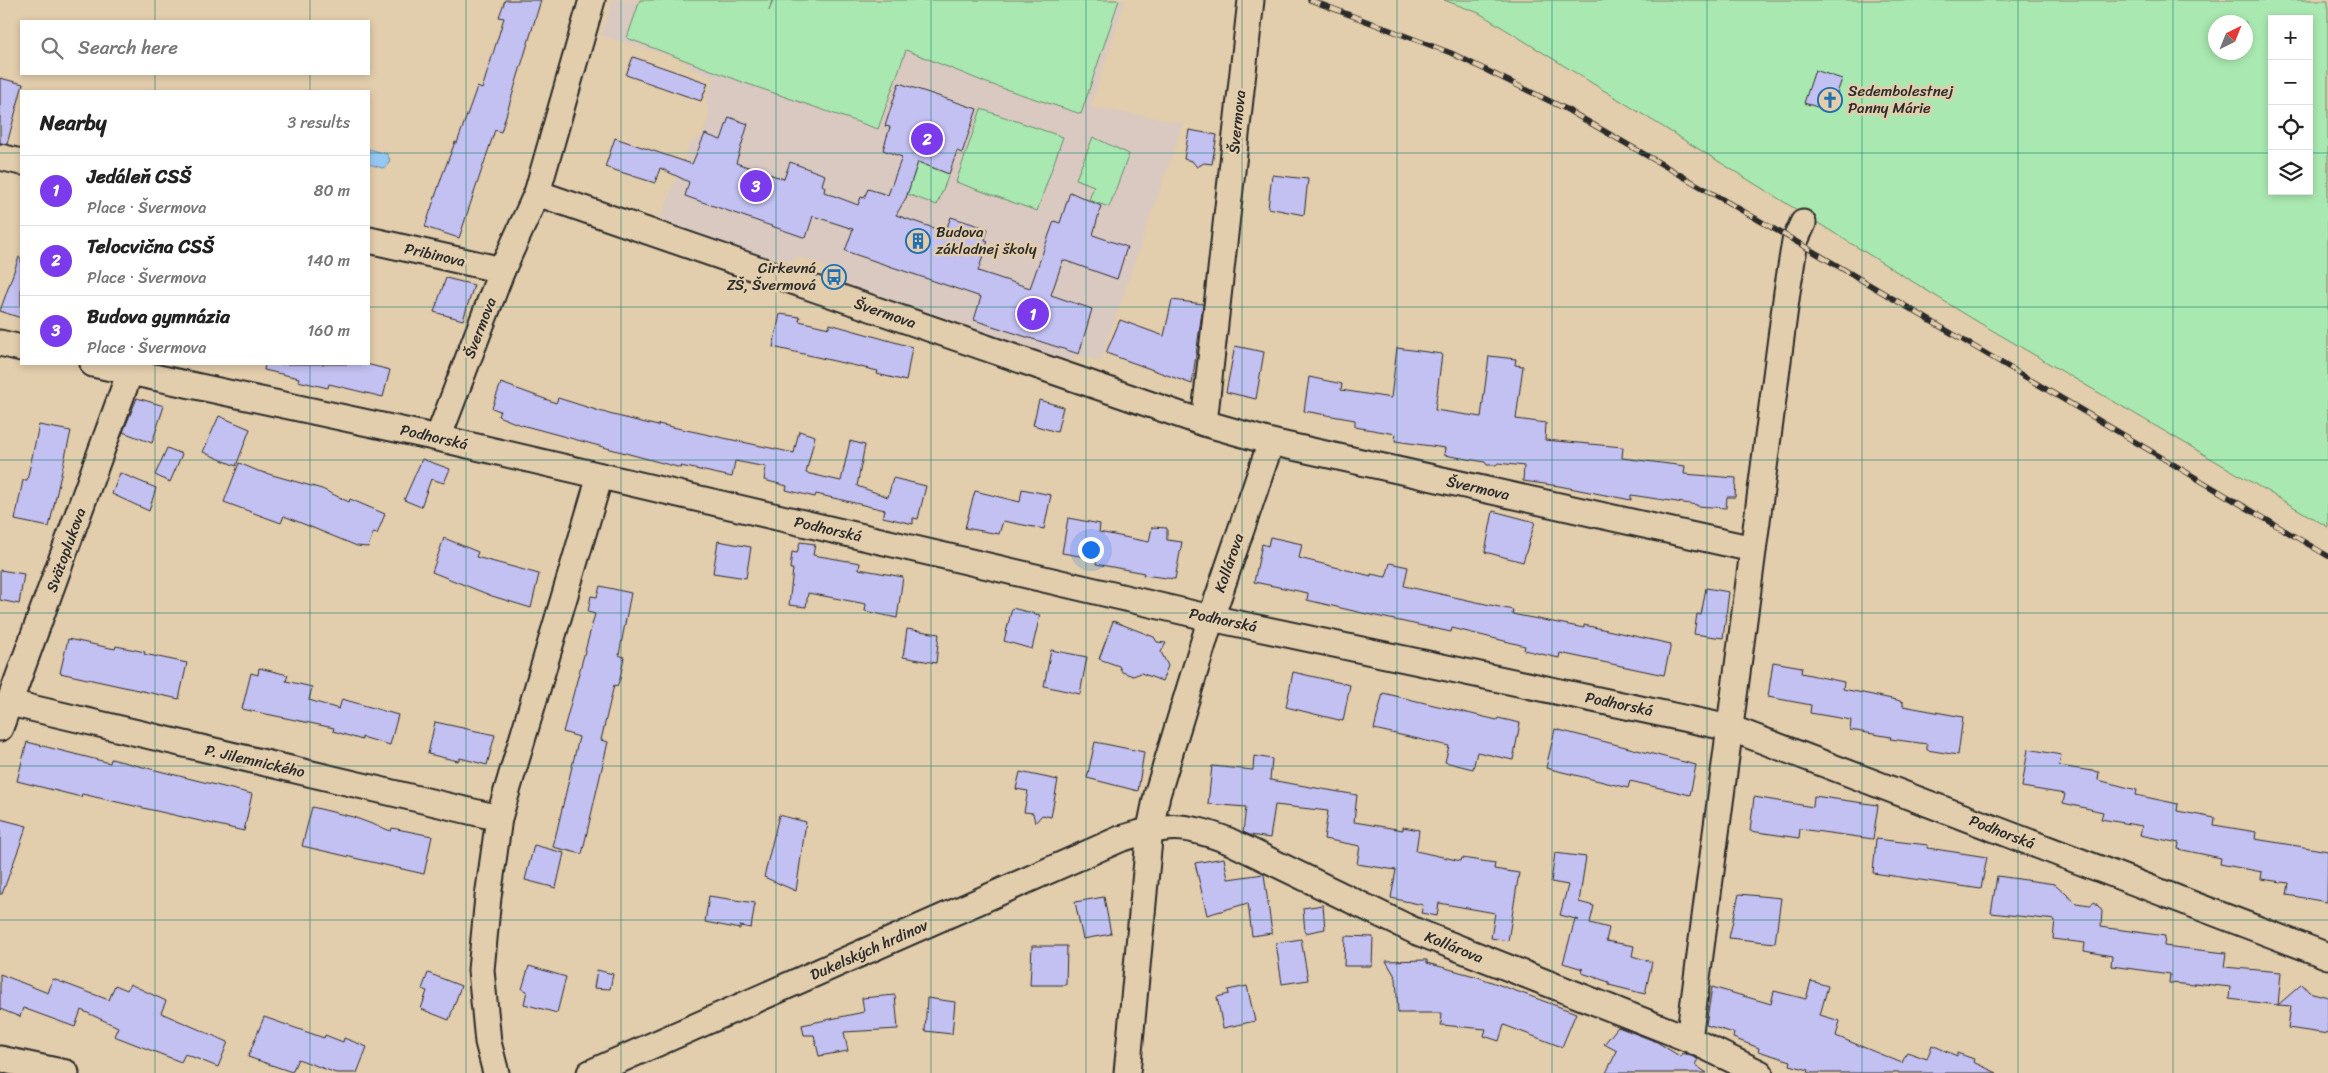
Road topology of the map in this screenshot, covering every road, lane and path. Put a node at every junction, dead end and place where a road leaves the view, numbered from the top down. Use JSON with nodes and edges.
{"nodes":[{"id":1,"x":592,"y":0,"type":"edge"},
{"id":2,"x":1251,"y":0,"type":"edge"},
{"id":3,"x":0,"y":157,"type":"edge"},
{"id":4,"x":20,"y":162,"type":"edge"},
{"id":5,"x":537,"y":193,"type":"junction"},
{"id":6,"x":1803,"y":223,"type":"dead end"},
{"id":7,"x":370,"y":240,"type":"edge"},
{"id":8,"x":502,"y":270,"type":"junction"},
{"id":9,"x":0,"y":343,"type":"edge"},
{"id":10,"x":20,"y":348,"type":"edge"},
{"id":11,"x":98,"y":365,"type":"edge"},
{"id":12,"x":130,"y":372,"type":"junction"},
{"id":13,"x":1204,"y":422,"type":"junction"},
{"id":14,"x":438,"y":438,"type":"junction"},
{"id":15,"x":1270,"y":442,"type":"junction"},
{"id":16,"x":600,"y":476,"type":"junction"},
{"id":17,"x":1753,"y":549,"type":"junction"},
{"id":18,"x":1211,"y":618,"type":"junction"},
{"id":19,"x":10,"y":703,"type":"junction"},
{"id":20,"x":0,"y":728,"type":"edge"},
{"id":21,"x":1730,"y":728,"type":"junction"},
{"id":22,"x":500,"y":818,"type":"junction"},
{"id":23,"x":1150,"y":829,"type":"junction"},
{"id":24,"x":2328,"y":956,"type":"edge"},
{"id":25,"x":1688,"y":1039,"type":"junction"},
{"id":26,"x":0,"y":1059,"type":"edge"},
{"id":27,"x":66,"y":1073,"type":"edge"},
{"id":28,"x":496,"y":1073,"type":"edge"},
{"id":29,"x":590,"y":1073,"type":"edge"},
{"id":30,"x":1127,"y":1073,"type":"edge"},
{"id":31,"x":1760,"y":1073,"type":"edge"}],
"edges":[{"from":1,"to":5,"type":"street","name":"Švermova"},
{"from":2,"to":13,"type":"street","name":"Švermova"},
{"from":3,"to":4,"type":"street"},
{"from":5,"to":8,"type":"street","name":"Švermova"},
{"from":5,"to":13,"type":"street","name":"Švermova"},
{"from":6,"to":17,"type":"street"},
{"from":7,"to":8,"type":"street","name":"Pribinova"},
{"from":8,"to":14,"type":"street","name":"Švermova"},
{"from":9,"to":10,"type":"street"},
{"from":11,"to":12,"type":"street","name":"Podhorská"},
{"from":12,"to":14,"type":"street","name":"Podhorská"},
{"from":12,"to":19,"type":"street","name":"Svätoplukova"},
{"from":13,"to":15,"type":"street","name":"Švermova"},
{"from":14,"to":16,"type":"street","name":"Podhorská"},
{"from":15,"to":17,"type":"street","name":"Švermova"},
{"from":15,"to":18,"type":"street","name":"Kollárova"},
{"from":16,"to":18,"type":"street","name":"Podhorská"},
{"from":16,"to":22,"type":"street"},
{"from":17,"to":21,"type":"street"},
{"from":18,"to":21,"type":"street","name":"Podhorská"},
{"from":18,"to":23,"type":"street","name":"Kollárova"},
{"from":19,"to":20,"type":"street","name":"Svätoplukova"},
{"from":19,"to":22,"type":"street","name":"P. Jilemnického"},
{"from":21,"to":24,"type":"street","name":"Podhorská"},
{"from":21,"to":25,"type":"street"},
{"from":22,"to":28,"type":"street"},
{"from":23,"to":25,"type":"street","name":"Kollárova"},
{"from":23,"to":29,"type":"street","name":"Dukelských hrdinov"},
{"from":23,"to":30,"type":"street","name":"Kollárova"},
{"from":25,"to":31,"type":"street","name":"Kollárova"},
{"from":26,"to":27,"type":"street"}]}
